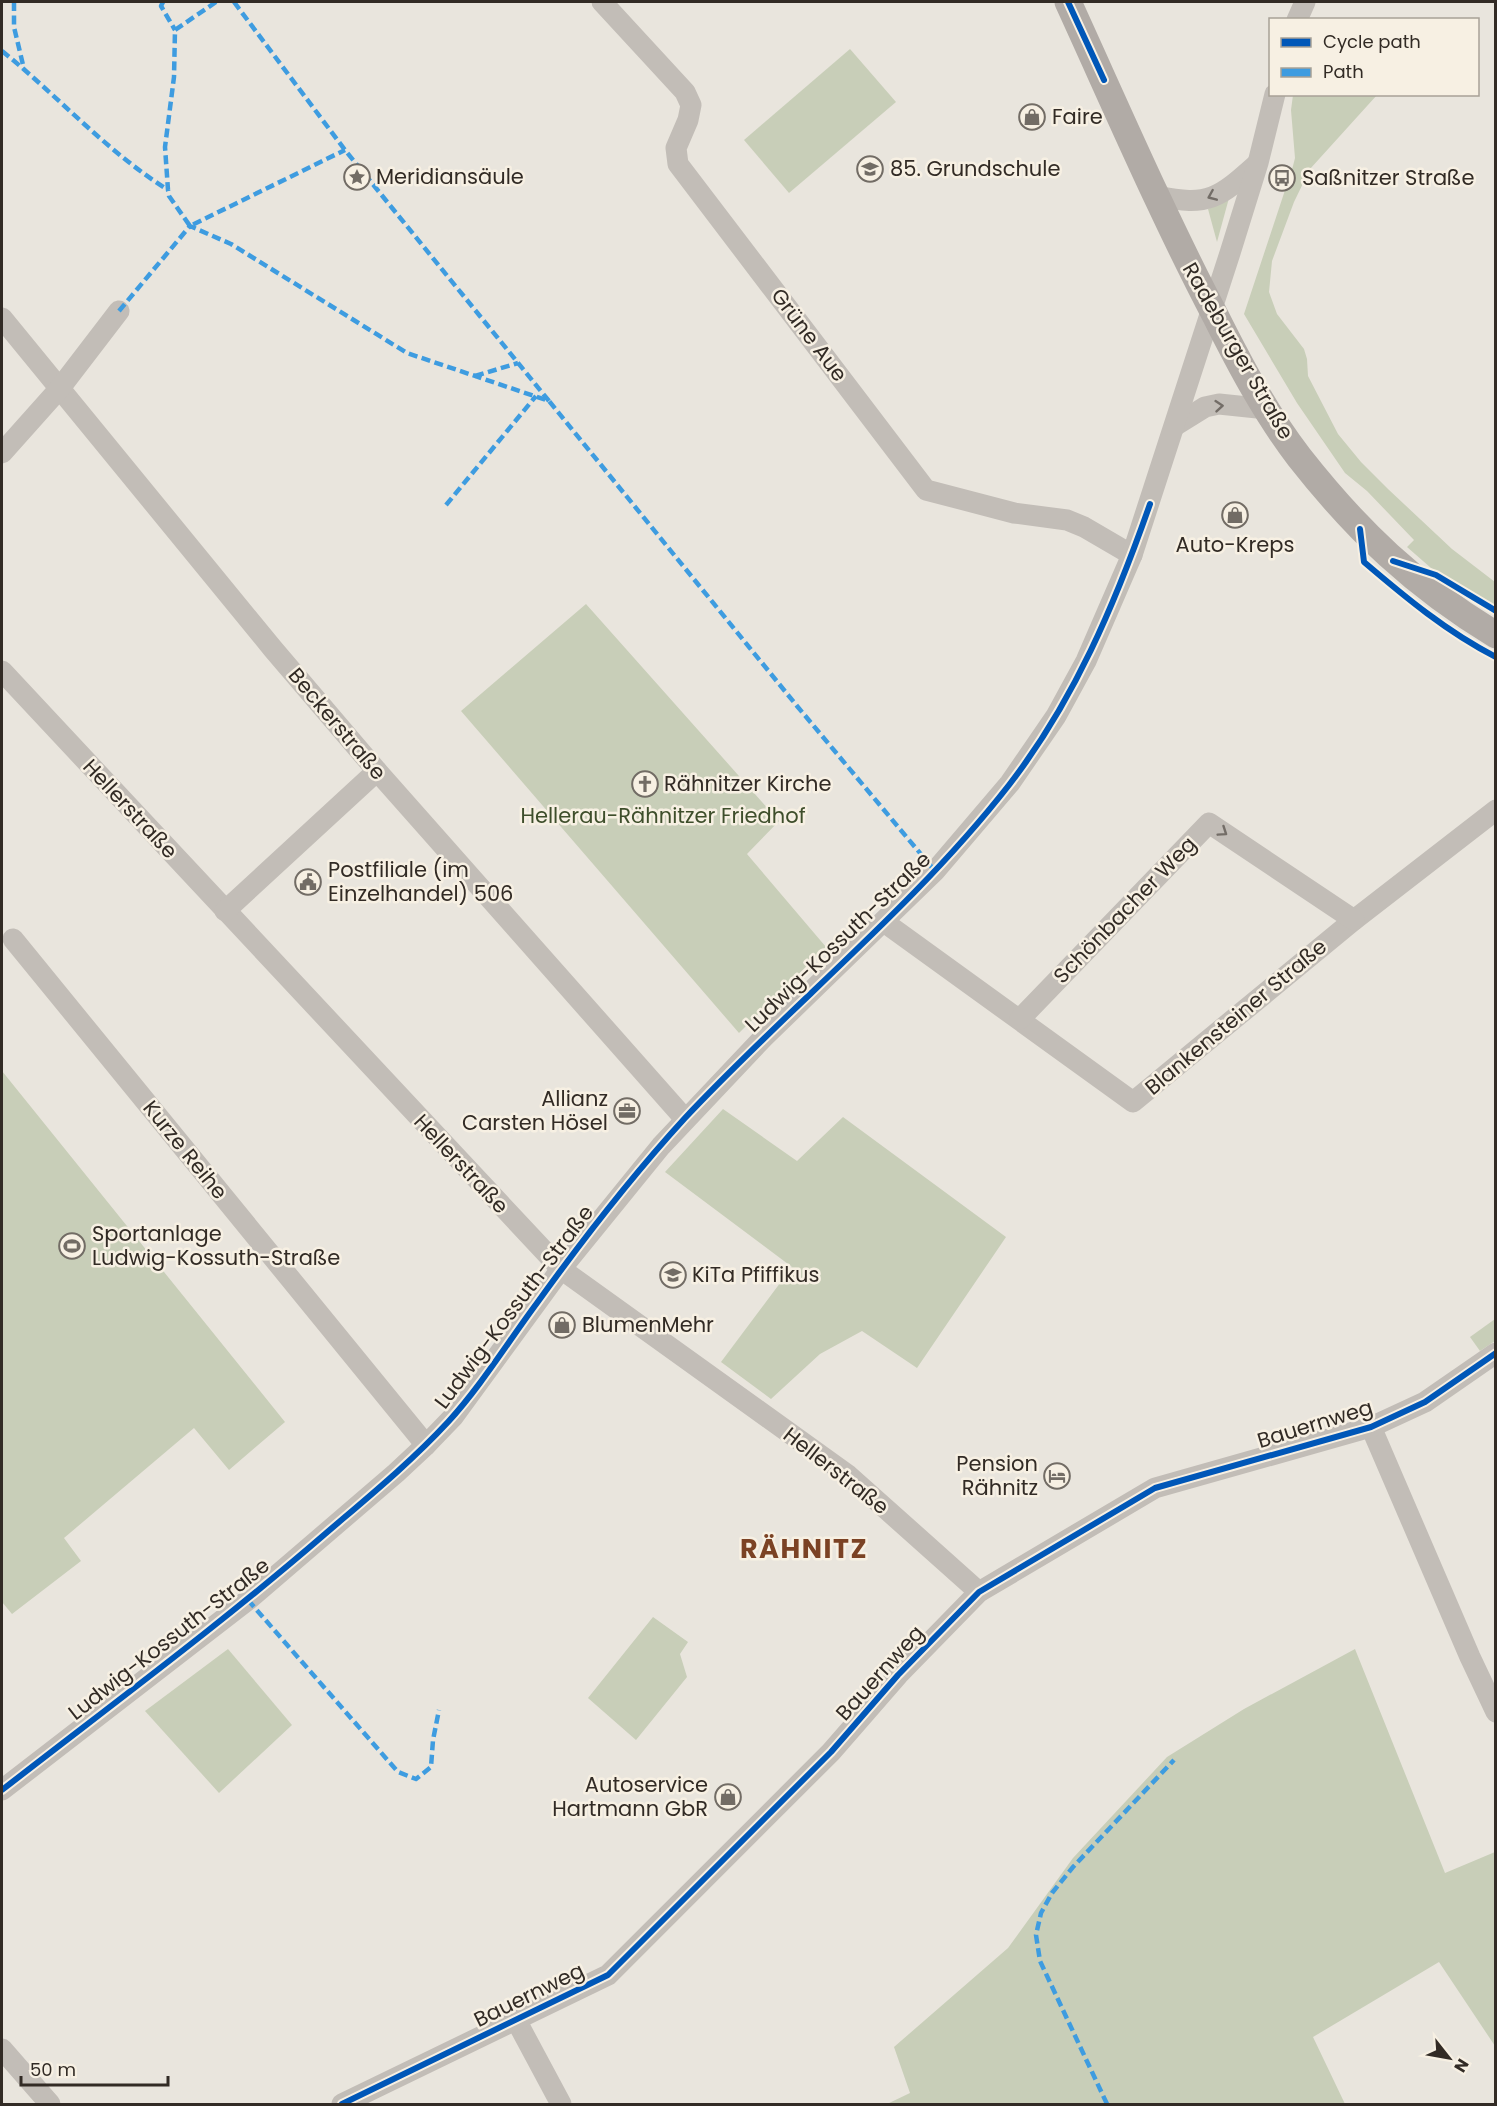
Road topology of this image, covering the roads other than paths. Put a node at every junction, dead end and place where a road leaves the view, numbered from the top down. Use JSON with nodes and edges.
{"nodes":[{"id":1,"x":602,"y":2,"type":"edge"},
{"id":2,"x":1068,"y":2,"type":"edge"},
{"id":3,"x":1305,"y":2,"type":"edge"},
{"id":4,"x":1298,"y":18,"type":"edge"},
{"id":5,"x":1275,"y":96,"type":"edge"},
{"id":6,"x":1258,"y":163,"type":"junction"},
{"id":7,"x":1157,"y":196,"type":"junction"},
{"id":8,"x":1212,"y":310,"type":"junction"},
{"id":9,"x":119,"y":311,"type":"dead end"},
{"id":10,"x":2,"y":318,"type":"edge"},
{"id":11,"x":60,"y":388,"type":"junction"},
{"id":12,"x":1267,"y":409,"type":"junction"},
{"id":13,"x":1176,"y":424,"type":"junction"},
{"id":14,"x":2,"y":453,"type":"edge"},
{"id":15,"x":1132,"y":555,"type":"junction"},
{"id":16,"x":1496,"y":635,"type":"edge"},
{"id":17,"x":2,"y":671,"type":"edge"},
{"id":18,"x":377,"y":771,"type":"junction"},
{"id":19,"x":1496,"y":810,"type":"edge"},
{"id":20,"x":225,"y":911,"type":"junction"},
{"id":21,"x":1354,"y":920,"type":"junction"},
{"id":22,"x":884,"y":922,"type":"junction"},
{"id":23,"x":13,"y":939,"type":"dead end"},
{"id":24,"x":1020,"y":1019,"type":"junction"},
{"id":25,"x":685,"y":1119,"type":"junction"},
{"id":26,"x":561,"y":1269,"type":"junction"},
{"id":27,"x":1496,"y":1353,"type":"edge"},
{"id":28,"x":1371,"y":1427,"type":"junction"},
{"id":29,"x":426,"y":1445,"type":"junction"},
{"id":30,"x":979,"y":1592,"type":"junction"},
{"id":31,"x":1496,"y":1712,"type":"edge"},
{"id":32,"x":2,"y":1790,"type":"edge"},
{"id":33,"x":516,"y":2020,"type":"junction"},
{"id":34,"x":2,"y":2049,"type":"edge"},
{"id":35,"x":50,"y":2104,"type":"edge"},
{"id":36,"x":342,"y":2104,"type":"edge"},
{"id":37,"x":561,"y":2104,"type":"edge"}],
"edges":[{"from":1,"to":15,"type":"street","name":"Grüne Aue"},
{"from":2,"to":7,"type":"main road","name":"Radeburger Straße"},
{"from":3,"to":4,"type":"street"},
{"from":5,"to":6,"type":"street"},
{"from":6,"to":7,"type":"street","one_way":true},
{"from":6,"to":8,"type":"street"},
{"from":7,"to":8,"type":"main road","name":"Radeburger Straße"},
{"from":8,"to":12,"type":"main road","name":"Radeburger Straße"},
{"from":8,"to":13,"type":"street","name":"Ludwig-Kossuth-Straße"},
{"from":9,"to":11,"type":"street"},
{"from":10,"to":11,"type":"street","name":"Beckerstraße"},
{"from":11,"to":14,"type":"street"},
{"from":11,"to":18,"type":"street","name":"Beckerstraße"},
{"from":13,"to":12,"type":"street","one_way":true},
{"from":12,"to":16,"type":"main road","name":"Radeburger Straße"},
{"from":13,"to":15,"type":"street","name":"Ludwig-Kossuth-Straße"},
{"from":15,"to":22,"type":"street","name":"Ludwig-Kossuth-Straße"},
{"from":17,"to":20,"type":"street","name":"Hellerstraße"},
{"from":18,"to":20,"type":"street"},
{"from":18,"to":25,"type":"street","name":"Beckerstraße"},
{"from":19,"to":21,"type":"street","name":"Blankensteiner Straße"},
{"from":20,"to":26,"type":"street","name":"Hellerstraße"},
{"from":21,"to":24,"type":"street","name":"Blankensteiner Straße"},
{"from":24,"to":21,"type":"street","name":"Schönbacher Weg","one_way":true},
{"from":22,"to":24,"type":"street","name":"Blankensteiner Straße"},
{"from":22,"to":25,"type":"street","name":"Ludwig-Kossuth-Straße"},
{"from":23,"to":29,"type":"street","name":"Kurze Reihe"},
{"from":25,"to":26,"type":"street","name":"Ludwig-Kossuth-Straße"},
{"from":26,"to":29,"type":"street","name":"Ludwig-Kossuth-Straße"},
{"from":26,"to":30,"type":"street","name":"Hellerstraße"},
{"from":27,"to":28,"type":"street","name":"Bauernweg"},
{"from":28,"to":30,"type":"street","name":"Bauernweg"},
{"from":28,"to":31,"type":"street","name":"Bauernweg"},
{"from":29,"to":32,"type":"street","name":"Ludwig-Kossuth-Straße"},
{"from":30,"to":33,"type":"street","name":"Bauernweg"},
{"from":33,"to":36,"type":"street","name":"Bauernweg"},
{"from":33,"to":37,"type":"street"},
{"from":34,"to":35,"type":"street"}]}
